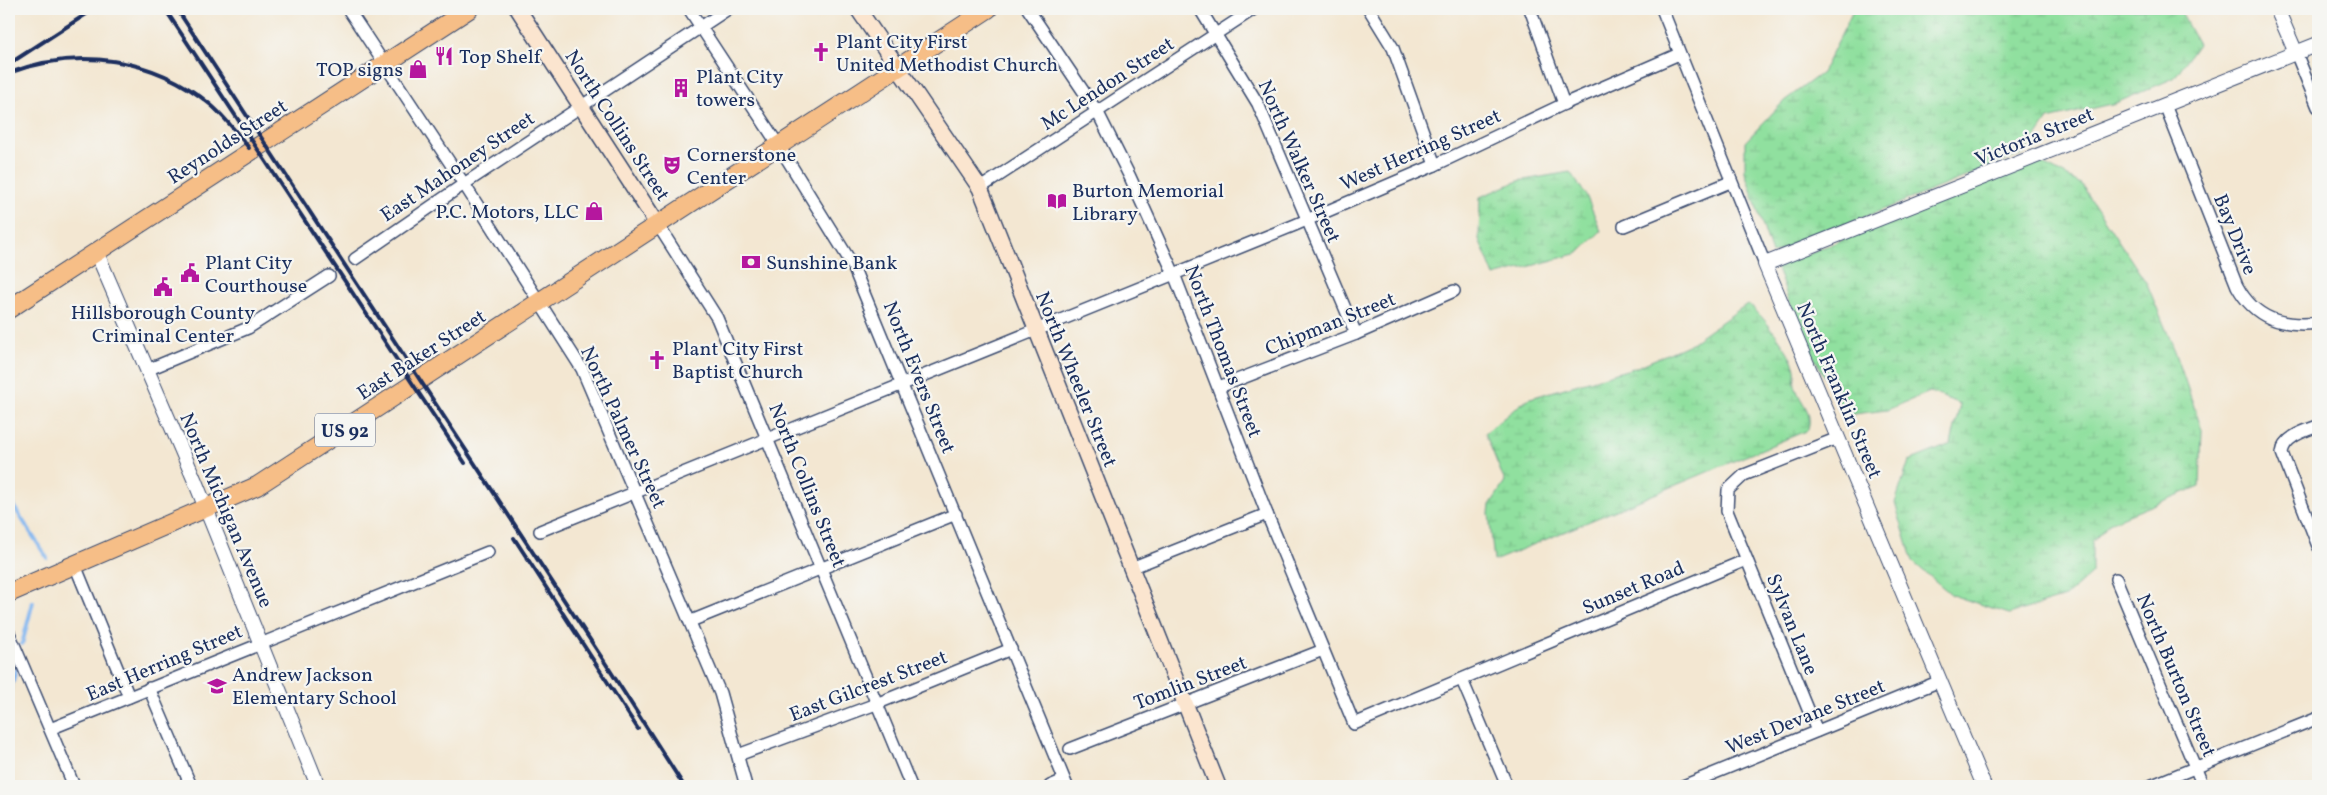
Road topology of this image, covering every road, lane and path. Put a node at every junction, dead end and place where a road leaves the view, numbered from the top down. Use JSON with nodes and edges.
{"nodes":[{"id":1,"x":348,"y":9,"type":"edge"},
{"id":2,"x":469,"y":9,"type":"edge"},
{"id":3,"x":518,"y":9,"type":"edge"},
{"id":4,"x":689,"y":9,"type":"edge"},
{"id":5,"x":728,"y":9,"type":"edge"},
{"id":6,"x":858,"y":9,"type":"edge"},
{"id":7,"x":988,"y":9,"type":"edge"},
{"id":8,"x":1028,"y":9,"type":"edge"},
{"id":9,"x":1200,"y":9,"type":"edge"},
{"id":10,"x":1254,"y":9,"type":"edge"},
{"id":11,"x":1369,"y":9,"type":"edge"},
{"id":12,"x":1530,"y":9,"type":"edge"},
{"id":13,"x":1662,"y":9,"type":"edge"},
{"id":14,"x":2277,"y":9,"type":"edge"},
{"id":15,"x":701,"y":28,"type":"junction"},
{"id":16,"x":1216,"y":34,"type":"junction"},
{"id":17,"x":2318,"y":44,"type":"edge"},
{"id":18,"x":2296,"y":53,"type":"junction"},
{"id":19,"x":1679,"y":54,"type":"junction"},
{"id":20,"x":385,"y":64,"type":"junction"},
{"id":21,"x":898,"y":69,"type":"junction"},
{"id":22,"x":1564,"y":104,"type":"junction"},
{"id":23,"x":2165,"y":105,"type":"junction"},
{"id":24,"x":581,"y":106,"type":"junction"},
{"id":25,"x":2318,"y":107,"type":"edge"},
{"id":26,"x":1098,"y":113,"type":"junction"},
{"id":27,"x":779,"y":146,"type":"junction"},
{"id":28,"x":1435,"y":165,"type":"junction"},
{"id":29,"x":1730,"y":182,"type":"junction"},
{"id":30,"x":464,"y":184,"type":"junction"},
{"id":31,"x":980,"y":188,"type":"junction"},
{"id":32,"x":1306,"y":220,"type":"junction"},
{"id":33,"x":658,"y":225,"type":"junction"},
{"id":34,"x":1624,"y":226,"type":"dead end"},
{"id":35,"x":96,"y":251,"type":"junction"},
{"id":36,"x":355,"y":259,"type":"dead end"},
{"id":37,"x":1765,"y":264,"type":"junction"},
{"id":38,"x":1174,"y":274,"type":"junction"},
{"id":39,"x":329,"y":276,"type":"dead end"},
{"id":40,"x":1454,"y":291,"type":"dead end"},
{"id":41,"x":538,"y":303,"type":"junction"},
{"id":42,"x":9,"y":309,"type":"edge"},
{"id":43,"x":2318,"y":323,"type":"edge"},
{"id":44,"x":1036,"y":332,"type":"junction"},
{"id":45,"x":1356,"y":334,"type":"junction"},
{"id":46,"x":147,"y":370,"type":"junction"},
{"id":47,"x":903,"y":384,"type":"junction"},
{"id":48,"x":1219,"y":387,"type":"junction"},
{"id":49,"x":2318,"y":426,"type":"edge"},
{"id":50,"x":767,"y":438,"type":"junction"},
{"id":51,"x":1838,"y":438,"type":"junction"},
{"id":52,"x":634,"y":492,"type":"junction"},
{"id":53,"x":206,"y":510,"type":"junction"},
{"id":54,"x":956,"y":514,"type":"junction"},
{"id":55,"x":1267,"y":514,"type":"junction"},
{"id":56,"x":540,"y":531,"type":"dead end"},
{"id":57,"x":2318,"y":546,"type":"edge"},
{"id":58,"x":488,"y":552,"type":"dead end"},
{"id":59,"x":1746,"y":560,"type":"junction"},
{"id":60,"x":76,"y":565,"type":"junction"},
{"id":61,"x":1131,"y":568,"type":"junction"},
{"id":62,"x":821,"y":569,"type":"junction"},
{"id":63,"x":2116,"y":579,"type":"dead end"},
{"id":64,"x":9,"y":593,"type":"edge"},
{"id":65,"x":691,"y":621,"type":"junction"},
{"id":66,"x":9,"y":633,"type":"edge"},
{"id":67,"x":260,"y":642,"type":"junction"},
{"id":68,"x":1011,"y":649,"type":"junction"},
{"id":69,"x":1323,"y":650,"type":"junction"},
{"id":70,"x":1462,"y":680,"type":"junction"},
{"id":71,"x":1940,"y":681,"type":"junction"},
{"id":72,"x":149,"y":688,"type":"junction"},
{"id":73,"x":129,"y":697,"type":"junction"},
{"id":74,"x":876,"y":704,"type":"junction"},
{"id":75,"x":1185,"y":704,"type":"junction"},
{"id":76,"x":2318,"y":718,"type":"edge"},
{"id":77,"x":1354,"y":724,"type":"joint"},
{"id":78,"x":50,"y":729,"type":"junction"},
{"id":79,"x":1817,"y":731,"type":"junction"},
{"id":80,"x":1070,"y":749,"type":"dead end"},
{"id":81,"x":738,"y":755,"type":"junction"},
{"id":82,"x":2196,"y":768,"type":"junction"},
{"id":83,"x":1065,"y":783,"type":"edge"},
{"id":84,"x":74,"y":786,"type":"edge"},
{"id":85,"x":191,"y":786,"type":"edge"},
{"id":86,"x":318,"y":786,"type":"edge"},
{"id":87,"x":746,"y":786,"type":"edge"},
{"id":88,"x":911,"y":786,"type":"edge"},
{"id":89,"x":1050,"y":786,"type":"edge"},
{"id":90,"x":1218,"y":786,"type":"edge"},
{"id":91,"x":1507,"y":786,"type":"edge"},
{"id":92,"x":1683,"y":786,"type":"edge"},
{"id":93,"x":1984,"y":786,"type":"edge"},
{"id":94,"x":2150,"y":786,"type":"edge"},
{"id":95,"x":2203,"y":786,"type":"edge"}],
"edges":[{"from":1,"to":20,"type":"street","name":"North Palmer Street"},
{"from":2,"to":20,"type":"main road","name":"Reynolds Street"},
{"from":3,"to":24,"type":"main road","name":"North Collins Street"},
{"from":4,"to":15,"type":"street","name":"North Evers Street"},
{"from":5,"to":15,"type":"street","name":"East Mahoney Street"},
{"from":6,"to":21,"type":"main road","name":"North Wheeler Street"},
{"from":7,"to":21,"type":"main road","number":"US 92"},
{"from":8,"to":26,"type":"street","name":"North Thomas Street"},
{"from":9,"to":16,"type":"street","name":"North Walker Street"},
{"from":10,"to":16,"type":"street","name":"Mc Lendon Street"},
{"from":11,"to":28,"type":"street"},
{"from":12,"to":22,"type":"street"},
{"from":13,"to":19,"type":"street","name":"North Franklin Street"},
{"from":14,"to":18,"type":"street"},
{"from":15,"to":24,"type":"street","name":"East Mahoney Street"},
{"from":15,"to":27,"type":"street","name":"North Evers Street"},
{"from":16,"to":26,"type":"street","name":"Mc Lendon Street"},
{"from":16,"to":32,"type":"street","name":"North Walker Street"},
{"from":17,"to":18,"type":"street","name":"Victoria Street"},
{"from":18,"to":23,"type":"street","name":"Victoria Street"},
{"from":18,"to":25,"type":"street"},
{"from":19,"to":22,"type":"street","name":"West Herring Street"},
{"from":19,"to":29,"type":"street","name":"North Franklin Street"},
{"from":20,"to":30,"type":"street","name":"North Palmer Street"},
{"from":20,"to":35,"type":"main road","name":"Reynolds Street"},
{"from":21,"to":27,"type":"main road","number":"US 92"},
{"from":21,"to":31,"type":"main road","name":"North Wheeler Street"},
{"from":22,"to":28,"type":"street","name":"West Herring Street"},
{"from":23,"to":37,"type":"street","name":"Victoria Street"},
{"from":23,"to":43,"type":"street","name":"Bay Drive"},
{"from":24,"to":30,"type":"street","name":"East Mahoney Street"},
{"from":24,"to":33,"type":"main road","name":"North Collins Street"},
{"from":26,"to":31,"type":"street","name":"Mc Lendon Street"},
{"from":26,"to":38,"type":"street","name":"North Thomas Street"},
{"from":27,"to":33,"type":"main road","number":"US 92"},
{"from":27,"to":47,"type":"street","name":"North Evers Street"},
{"from":28,"to":32,"type":"street","name":"West Herring Street"},
{"from":29,"to":34,"type":"street"},
{"from":29,"to":37,"type":"street","name":"North Franklin Street"},
{"from":30,"to":36,"type":"street","name":"East Mahoney Street"},
{"from":30,"to":41,"type":"street","name":"North Palmer Street"},
{"from":31,"to":44,"type":"main road","name":"North Wheeler Street"},
{"from":32,"to":38,"type":"street","name":"West Herring Street"},
{"from":32,"to":45,"type":"street","name":"North Walker Street"},
{"from":33,"to":41,"type":"main road","name":"East Baker Street","number":"US 92"},
{"from":33,"to":50,"type":"street","name":"North Collins Street"},
{"from":35,"to":42,"type":"main road","name":"Reynolds Street"},
{"from":35,"to":46,"type":"street","name":"North Michigan Avenue"},
{"from":37,"to":51,"type":"street","name":"North Franklin Street"},
{"from":38,"to":44,"type":"street","name":"West Herring Street"},
{"from":38,"to":48,"type":"street","name":"North Thomas Street"},
{"from":39,"to":46,"type":"street"},
{"from":40,"to":45,"type":"street","name":"Chipman Street"},
{"from":41,"to":52,"type":"street","name":"North Palmer Street"},
{"from":41,"to":53,"type":"main road","name":"East Baker Street","number":"US 92"},
{"from":44,"to":47,"type":"street"},
{"from":44,"to":61,"type":"main road","name":"North Wheeler Street"},
{"from":45,"to":48,"type":"street","name":"Chipman Street"},
{"from":46,"to":53,"type":"street","name":"North Michigan Avenue"},
{"from":47,"to":50,"type":"street"},
{"from":47,"to":54,"type":"street","name":"North Evers Street"},
{"from":48,"to":55,"type":"street","name":"North Thomas Street"},
{"from":49,"to":57,"type":"street"},
{"from":50,"to":52,"type":"street"},
{"from":50,"to":62,"type":"street","name":"North Collins Street"},
{"from":51,"to":59,"type":"street"},
{"from":51,"to":71,"type":"street","name":"North Franklin Street"},
{"from":52,"to":56,"type":"street"},
{"from":52,"to":65,"type":"street","name":"North Palmer Street"},
{"from":53,"to":60,"type":"main road","name":"East Baker Street","number":"US 92"},
{"from":53,"to":67,"type":"street","name":"North Michigan Avenue"},
{"from":54,"to":62,"type":"street"},
{"from":54,"to":68,"type":"street","name":"North Evers Street"},
{"from":55,"to":61,"type":"street"},
{"from":55,"to":69,"type":"street","name":"North Thomas Street"},
{"from":58,"to":67,"type":"street","name":"East Herring Street"},
{"from":59,"to":70,"type":"street","name":"Sunset Road"},
{"from":59,"to":79,"type":"street","name":"Sylvan Lane"},
{"from":60,"to":64,"type":"main road","name":"East Baker Street","number":"US 92"},
{"from":60,"to":73,"type":"street"},
{"from":61,"to":75,"type":"main road","name":"North Wheeler Street"},
{"from":62,"to":65,"type":"street"},
{"from":62,"to":74,"type":"street","name":"North Collins Street"},
{"from":63,"to":82,"type":"street","name":"North Burton Street"},
{"from":65,"to":81,"type":"street","name":"North Palmer Street"},
{"from":66,"to":78,"type":"street"},
{"from":67,"to":72,"type":"street","name":"East Herring Street"},
{"from":67,"to":86,"type":"street","name":"North Michigan Avenue"},
{"from":68,"to":74,"type":"street","name":"East Gilcrest Street"},
{"from":68,"to":83,"type":"street","name":"North Evers Street"},
{"from":69,"to":75,"type":"street","name":"Tomlin Street"},
{"from":69,"to":77,"type":"street","name":"North Thomas Street"},
{"from":70,"to":77,"type":"street","name":"Sunset Road"},
{"from":70,"to":91,"type":"street"},
{"from":71,"to":79,"type":"street","name":"West Devane Street"},
{"from":71,"to":93,"type":"street","name":"North Franklin Street"},
{"from":72,"to":73,"type":"street","name":"East Herring Street"},
{"from":72,"to":85,"type":"street"},
{"from":73,"to":78,"type":"street","name":"East Herring Street"},
{"from":74,"to":81,"type":"street","name":"East Gilcrest Street"},
{"from":74,"to":88,"type":"street","name":"North Collins Street"},
{"from":75,"to":80,"type":"street","name":"Tomlin Street"},
{"from":75,"to":90,"type":"main road","name":"North Wheeler Street"},
{"from":76,"to":82,"type":"street"},
{"from":78,"to":84,"type":"street"},
{"from":79,"to":92,"type":"street","name":"West Devane Street"},
{"from":81,"to":87,"type":"street","name":"North Palmer Street"},
{"from":82,"to":94,"type":"street"},
{"from":82,"to":95,"type":"street","name":"North Burton Street"},
{"from":83,"to":89,"type":"street"}]}
